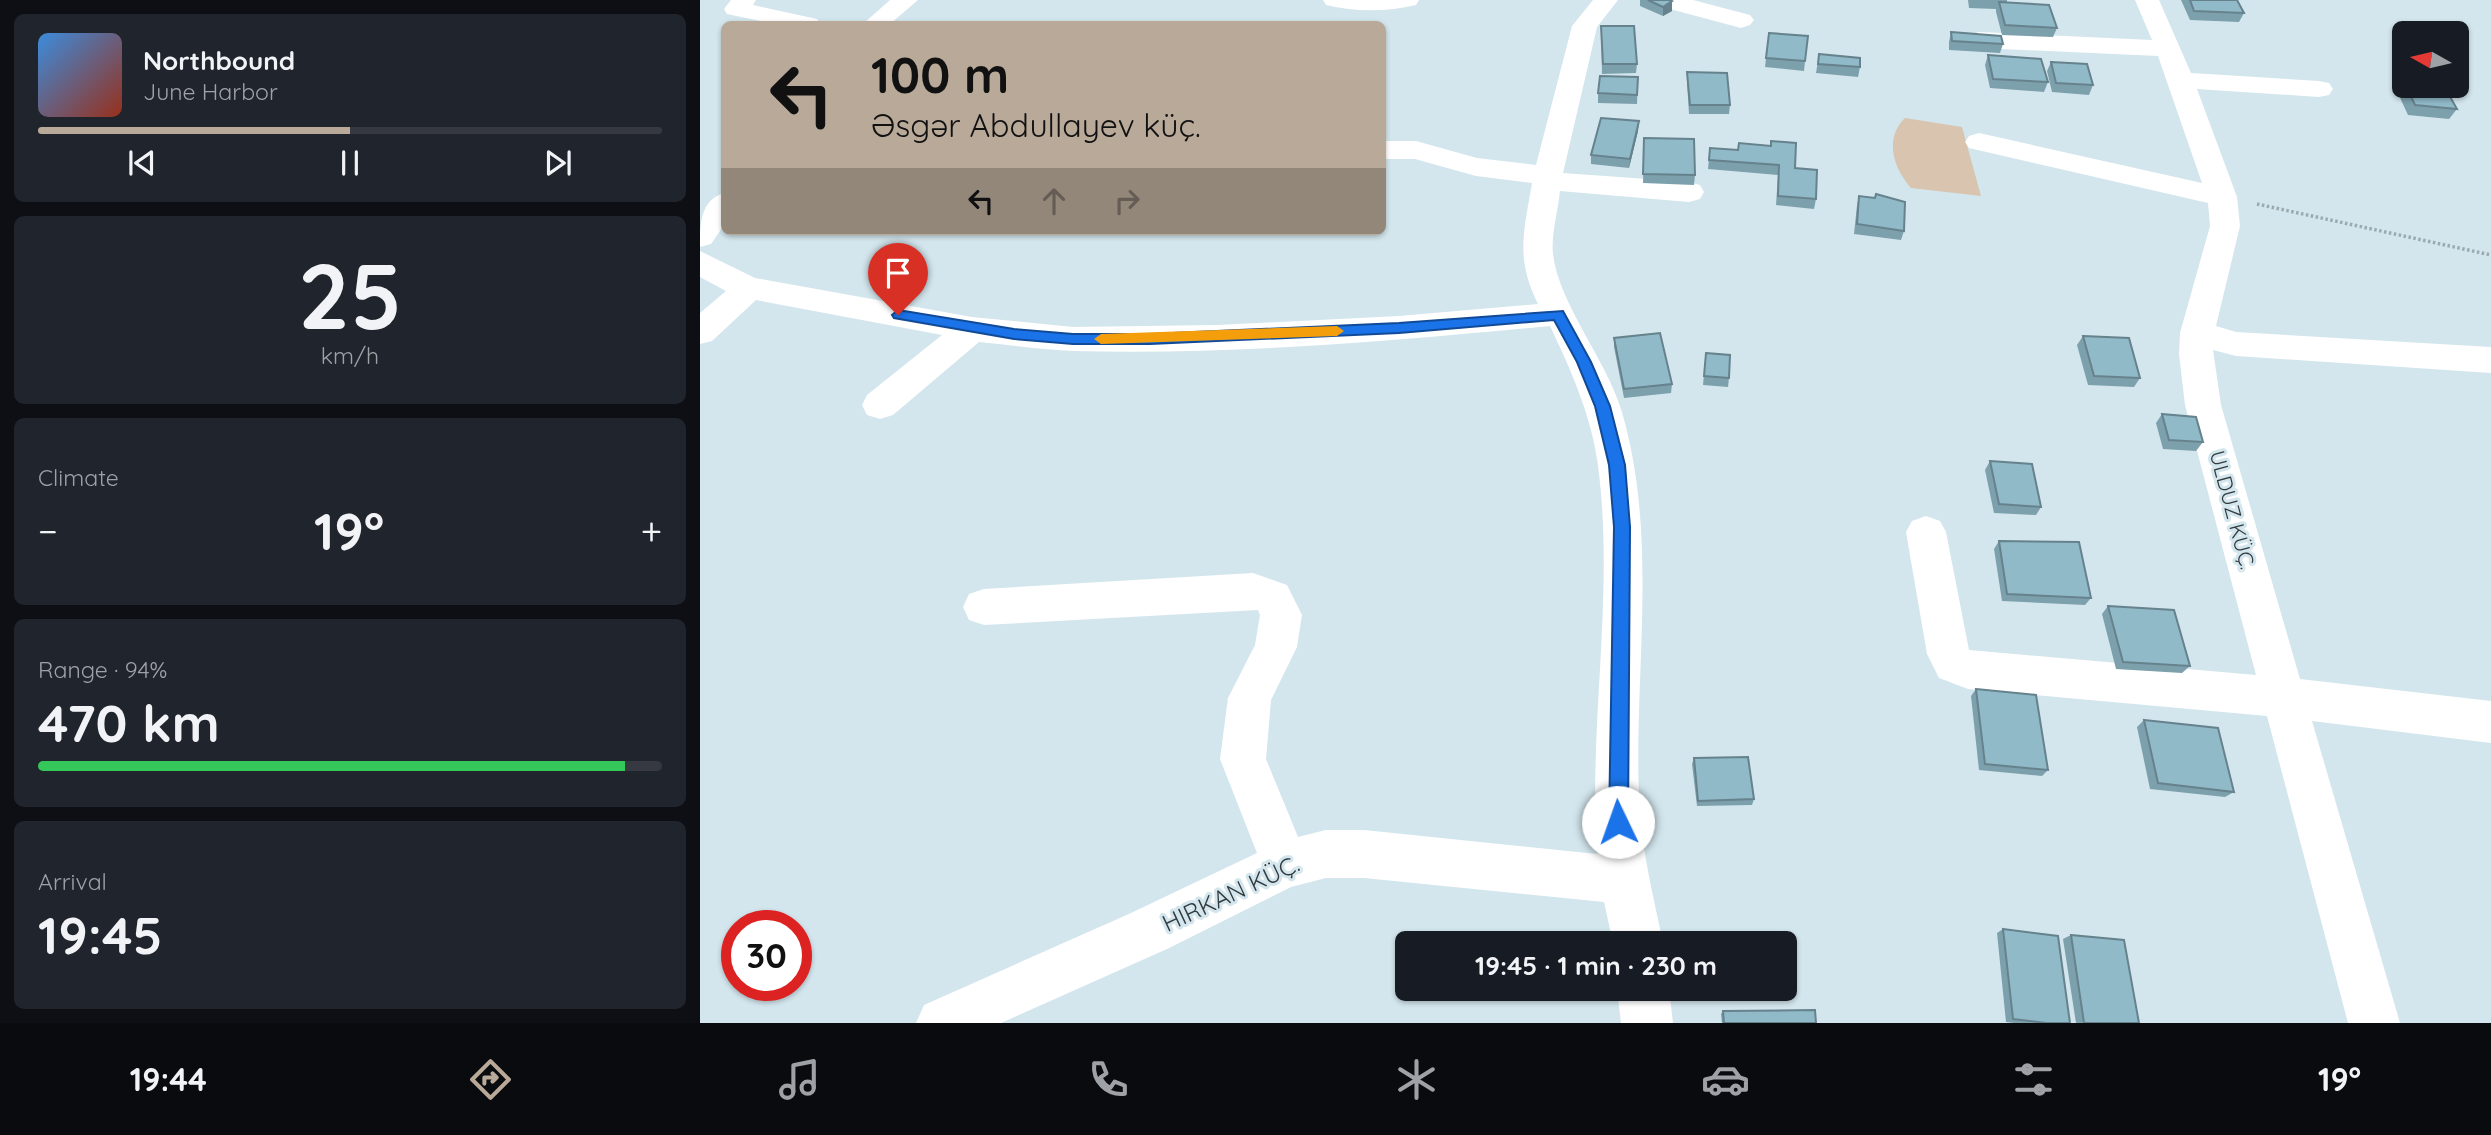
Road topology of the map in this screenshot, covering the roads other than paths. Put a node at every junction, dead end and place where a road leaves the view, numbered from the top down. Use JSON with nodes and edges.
{"nodes":[{"id":1,"x":744,"y":0,"type":"edge"},
{"id":2,"x":906,"y":0,"type":"edge"},
{"id":3,"x":1335,"y":0,"type":"edge"},
{"id":4,"x":1407,"y":0,"type":"edge"},
{"id":5,"x":1606,"y":0,"type":"edge"},
{"id":6,"x":1664,"y":0,"type":"edge"},
{"id":7,"x":2147,"y":0,"type":"edge"},
{"id":8,"x":1741,"y":20,"type":"dead end"},
{"id":9,"x":794,"y":21,"type":"edge"},
{"id":10,"x":879,"y":21,"type":"edge"},
{"id":11,"x":1979,"y":40,"type":"edge"},
{"id":12,"x":2175,"y":65,"type":"junction"},
{"id":13,"x":2319,"y":89,"type":"dead end"},
{"id":14,"x":1979,"y":142,"type":"dead end"},
{"id":15,"x":1386,"y":150,"type":"edge"},
{"id":16,"x":1546,"y":178,"type":"junction"},
{"id":17,"x":1689,"y":192,"type":"dead end"},
{"id":18,"x":2222,"y":197,"type":"junction"},
{"id":19,"x":721,"y":207,"type":"edge"},
{"id":20,"x":700,"y":237,"type":"edge"},
{"id":21,"x":700,"y":262,"type":"edge"},
{"id":22,"x":750,"y":288,"type":"junction"},
{"id":23,"x":1558,"y":314,"type":"junction"},
{"id":24,"x":972,"y":329,"type":"junction"},
{"id":25,"x":700,"y":332,"type":"edge"},
{"id":26,"x":2197,"y":333,"type":"junction"},
{"id":27,"x":2491,"y":360,"type":"edge"},
{"id":28,"x":880,"y":405,"type":"dead end"},
{"id":29,"x":1926,"y":532,"type":"dead end"},
{"id":30,"x":984,"y":607,"type":"dead end"},
{"id":31,"x":2283,"y":697,"type":"junction"},
{"id":32,"x":2491,"y":722,"type":"edge"},
{"id":33,"x":1285,"y":864,"type":"junction"},
{"id":34,"x":1622,"y":874,"type":"junction"},
{"id":35,"x":1635,"y":931,"type":"edge"},
{"id":36,"x":1644,"y":1001,"type":"edge"},
{"id":37,"x":942,"y":1023,"type":"edge"},
{"id":38,"x":1647,"y":1023,"type":"edge"},
{"id":39,"x":2374,"y":1023,"type":"edge"}],
"edges":[{"from":1,"to":9,"type":"street"},
{"from":2,"to":10,"type":"street"},
{"from":3,"to":4,"type":"street"},
{"from":5,"to":16,"type":"street"},
{"from":6,"to":8,"type":"street"},
{"from":7,"to":12,"type":"street","name":"ULDUZ KÜÇ."},
{"from":11,"to":12,"type":"street"},
{"from":12,"to":13,"type":"street"},
{"from":12,"to":18,"type":"street","name":"ULDUZ KÜÇ."},
{"from":14,"to":18,"type":"street"},
{"from":15,"to":16,"type":"street"},
{"from":16,"to":17,"type":"street"},
{"from":16,"to":23,"type":"street"},
{"from":18,"to":26,"type":"street","name":"ULDUZ KÜÇ."},
{"from":19,"to":20,"type":"street"},
{"from":21,"to":22,"type":"street"},
{"from":22,"to":24,"type":"street"},
{"from":22,"to":25,"type":"street"},
{"from":23,"to":24,"type":"street"},
{"from":23,"to":34,"type":"street"},
{"from":24,"to":28,"type":"street"},
{"from":26,"to":27,"type":"street"},
{"from":26,"to":31,"type":"street","name":"ULDUZ KÜÇ."},
{"from":29,"to":31,"type":"street"},
{"from":30,"to":33,"type":"street"},
{"from":31,"to":32,"type":"street"},
{"from":31,"to":39,"type":"street","name":"ULDUZ KÜÇ."},
{"from":33,"to":34,"type":"street","name":"HIRKAN KÜÇ."},
{"from":33,"to":37,"type":"street","name":"HIRKAN KÜÇ."},
{"from":34,"to":35,"type":"street"},
{"from":36,"to":38,"type":"street"}]}
